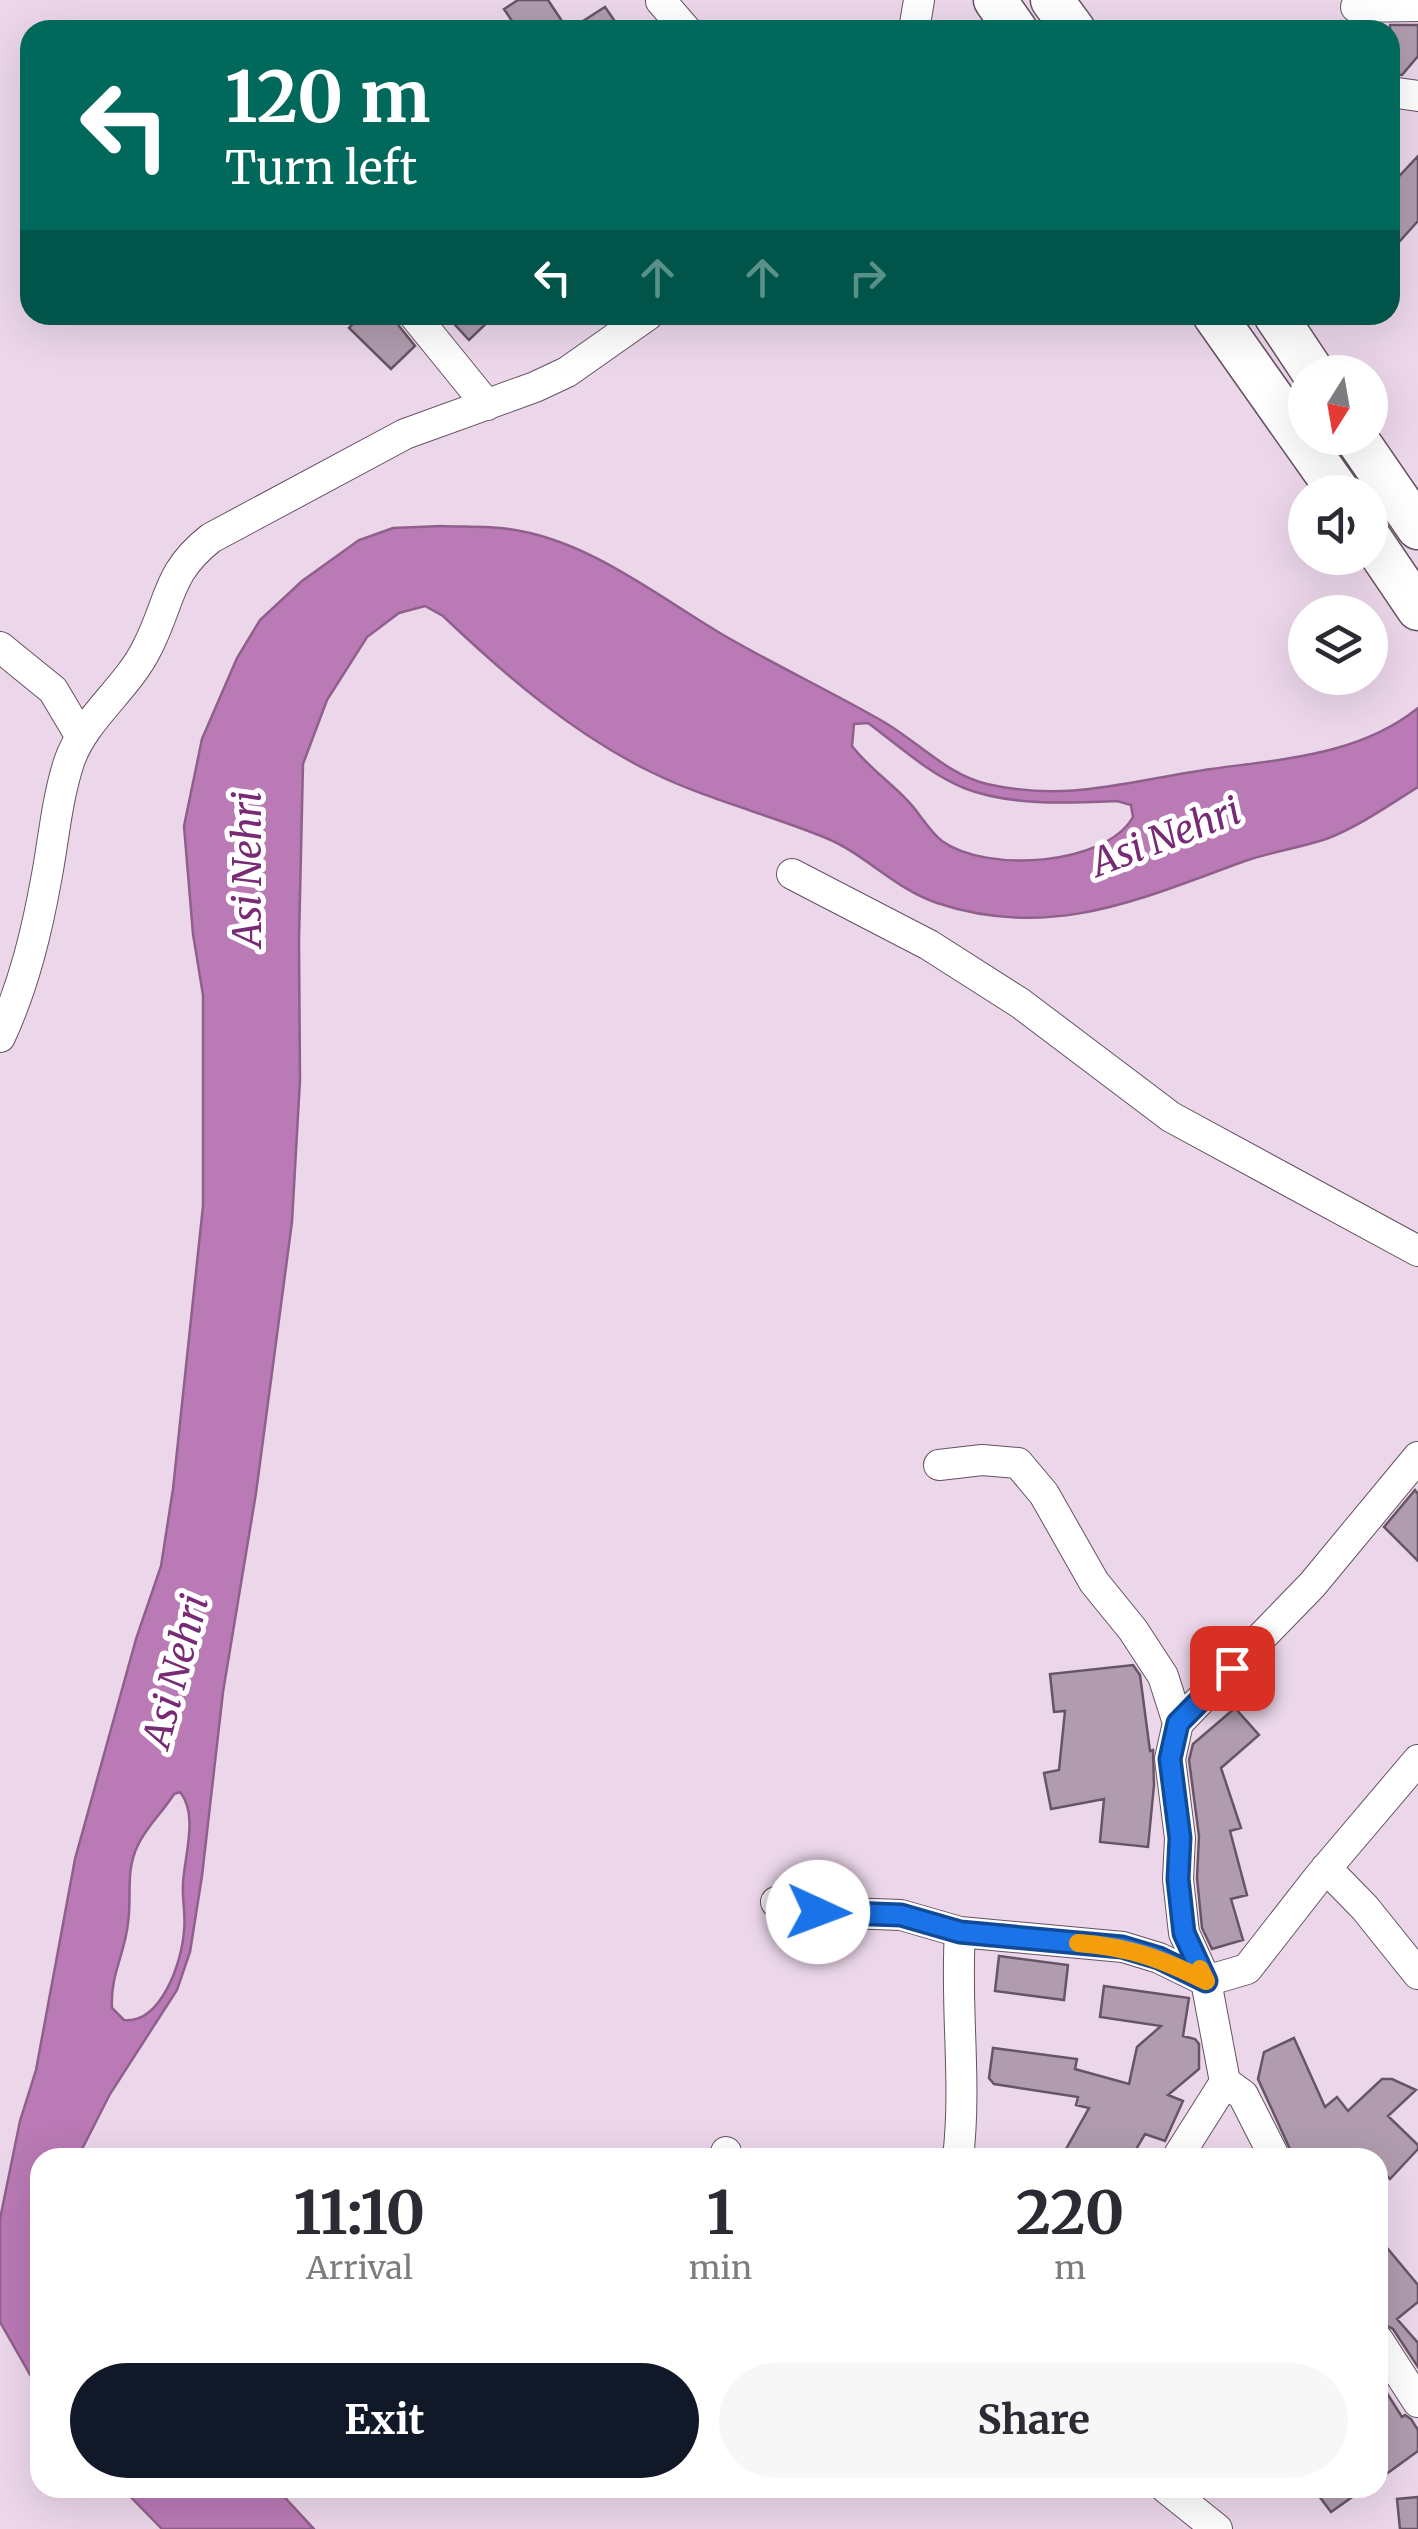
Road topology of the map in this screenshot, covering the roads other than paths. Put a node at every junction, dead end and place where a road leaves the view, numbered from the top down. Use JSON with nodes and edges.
{"nodes":[{"id":1,"x":661,"y":1,"type":"edge"},
{"id":2,"x":1418,"y":6,"type":"edge"},
{"id":3,"x":1355,"y":12,"type":"edge"},
{"id":4,"x":677,"y":20,"type":"edge"},
{"id":5,"x":422,"y":325,"type":"edge"},
{"id":6,"x":634,"y":325,"type":"edge"},
{"id":7,"x":1221,"y":325,"type":"edge"},
{"id":8,"x":1283,"y":325,"type":"edge"},
{"id":9,"x":1303,"y":355,"type":"edge"},
{"id":10,"x":487,"y":405,"type":"junction"},
{"id":11,"x":1368,"y":455,"type":"edge"},
{"id":12,"x":1327,"y":475,"type":"edge"},
{"id":13,"x":1418,"y":528,"type":"edge"},
{"id":14,"x":1388,"y":565,"type":"edge"},
{"id":15,"x":1418,"y":609,"type":"edge"},
{"id":16,"x":1,"y":649,"type":"edge"},
{"id":17,"x":82,"y":737,"type":"junction"},
{"id":18,"x":792,"y":874,"type":"dead end"},
{"id":19,"x":0,"y":1036,"type":"edge"},
{"id":20,"x":1418,"y":1252,"type":"edge"},
{"id":21,"x":939,"y":1465,"type":"dead end"},
{"id":22,"x":1415,"y":1467,"type":"edge"},
{"id":23,"x":1178,"y":1723,"type":"junction"},
{"id":24,"x":1418,"y":1760,"type":"edge"},
{"id":25,"x":1326,"y":1868,"type":"junction"},
{"id":26,"x":776,"y":1902,"type":"dead end"},
{"id":27,"x":960,"y":1932,"type":"junction"},
{"id":28,"x":1418,"y":1974,"type":"edge"},
{"id":29,"x":1206,"y":1981,"type":"junction"},
{"id":30,"x":1225,"y":2082,"type":"junction"},
{"id":31,"x":959,"y":2148,"type":"edge"},
{"id":32,"x":1183,"y":2148,"type":"edge"},
{"id":33,"x":1270,"y":2148,"type":"edge"},
{"id":34,"x":1388,"y":2356,"type":"edge"},
{"id":35,"x":1418,"y":2402,"type":"edge"},
{"id":36,"x":1178,"y":2498,"type":"edge"},
{"id":37,"x":1217,"y":2529,"type":"edge"}],
"edges":[{"from":1,"to":4,"type":"street"},
{"from":2,"to":3,"type":"street"},
{"from":5,"to":10,"type":"street"},
{"from":6,"to":10,"type":"street"},
{"from":7,"to":12,"type":"highway"},
{"from":8,"to":9,"type":"highway"},
{"from":10,"to":17,"type":"street"},
{"from":11,"to":13,"type":"highway"},
{"from":14,"to":15,"type":"highway"},
{"from":16,"to":17,"type":"street"},
{"from":17,"to":19,"type":"street"},
{"from":18,"to":20,"type":"street"},
{"from":21,"to":23,"type":"street"},
{"from":22,"to":23,"type":"street"},
{"from":23,"to":29,"type":"street"},
{"from":24,"to":25,"type":"street"},
{"from":25,"to":28,"type":"street"},
{"from":25,"to":29,"type":"street"},
{"from":26,"to":27,"type":"street"},
{"from":27,"to":29,"type":"street"},
{"from":27,"to":31,"type":"street"},
{"from":29,"to":30,"type":"street"},
{"from":30,"to":32,"type":"street"},
{"from":30,"to":33,"type":"street"},
{"from":34,"to":35,"type":"street"},
{"from":36,"to":37,"type":"street"}]}
